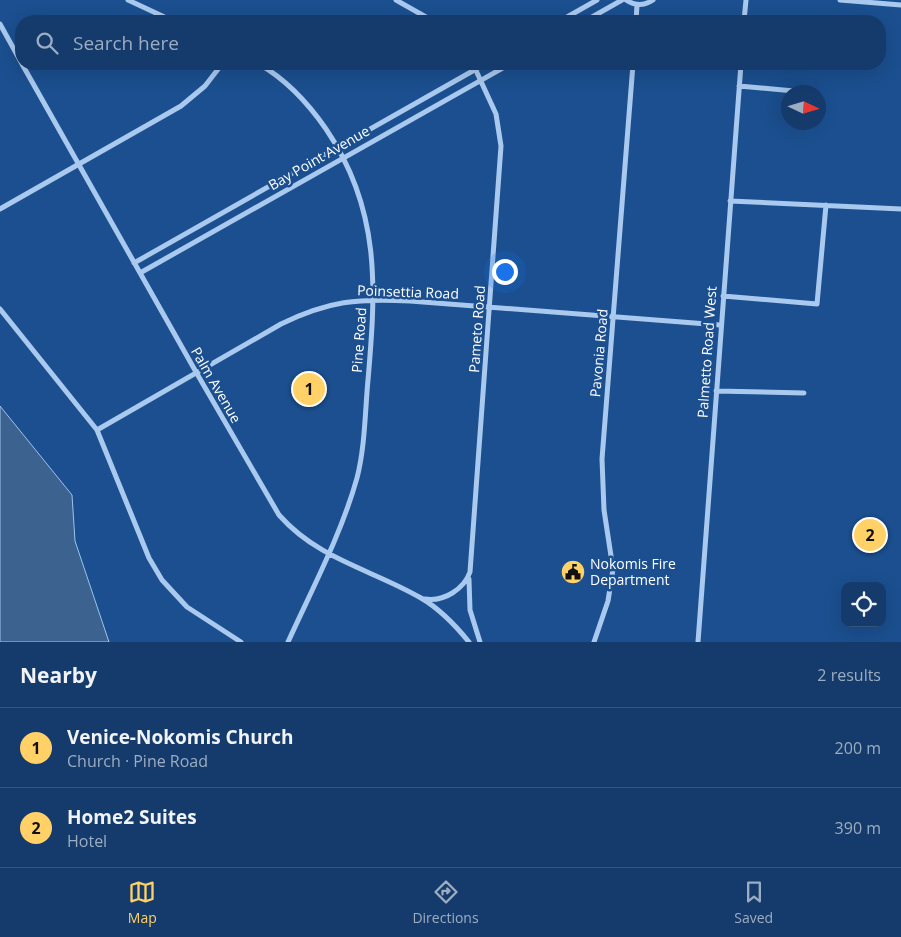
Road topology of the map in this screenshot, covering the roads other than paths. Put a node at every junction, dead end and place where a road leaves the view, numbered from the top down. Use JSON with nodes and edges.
{"nodes":[{"id":1,"x":128,"y":0,"type":"edge"},
{"id":2,"x":396,"y":0,"type":"edge"},
{"id":3,"x":597,"y":0,"type":"edge"},
{"id":4,"x":624,"y":0,"type":"edge"},
{"id":5,"x":653,"y":0,"type":"edge"},
{"id":6,"x":746,"y":0,"type":"edge"},
{"id":7,"x":840,"y":0,"type":"edge"},
{"id":8,"x":637,"y":5,"type":"junction"},
{"id":9,"x":901,"y":5,"type":"edge"},
{"id":10,"x":159,"y":15,"type":"edge"},
{"id":11,"x":422,"y":15,"type":"edge"},
{"id":12,"x":571,"y":15,"type":"edge"},
{"id":13,"x":596,"y":15,"type":"edge"},
{"id":14,"x":636,"y":15,"type":"edge"},
{"id":15,"x":745,"y":15,"type":"edge"},
{"id":16,"x":0,"y":24,"type":"edge"},
{"id":17,"x":15,"y":51,"type":"edge"},
{"id":18,"x":26,"y":70,"type":"edge"},
{"id":19,"x":217,"y":70,"type":"edge"},
{"id":20,"x":268,"y":70,"type":"edge"},
{"id":21,"x":468,"y":70,"type":"edge"},
{"id":22,"x":477,"y":70,"type":"edge"},
{"id":23,"x":500,"y":70,"type":"edge"},
{"id":24,"x":633,"y":70,"type":"edge"},
{"id":25,"x":740,"y":70,"type":"edge"},
{"id":26,"x":482,"y":80,"type":"junction"},
{"id":27,"x":739,"y":86,"type":"junction"},
{"id":28,"x":781,"y":90,"type":"edge"},
{"id":29,"x":338,"y":147,"type":"junction"},
{"id":30,"x":344,"y":156,"type":"junction"},
{"id":31,"x":78,"y":164,"type":"junction"},
{"id":32,"x":730,"y":201,"type":"junction"},
{"id":33,"x":826,"y":205,"type":"junction"},
{"id":34,"x":0,"y":208,"type":"edge"},
{"id":35,"x":901,"y":209,"type":"edge"},
{"id":36,"x":134,"y":262,"type":"junction"},
{"id":37,"x":140,"y":273,"type":"junction"},
{"id":38,"x":723,"y":296,"type":"junction"},
{"id":39,"x":373,"y":299,"type":"junction"},
{"id":40,"x":490,"y":308,"type":"junction"},
{"id":41,"x":0,"y":309,"type":"edge"},
{"id":42,"x":614,"y":317,"type":"junction"},
{"id":43,"x":720,"y":325,"type":"junction"},
{"id":44,"x":196,"y":372,"type":"junction"},
{"id":45,"x":716,"y":391,"type":"junction"},
{"id":46,"x":804,"y":393,"type":"dead end"},
{"id":47,"x":97,"y":430,"type":"junction"},
{"id":48,"x":328,"y":555,"type":"junction"},
{"id":49,"x":470,"y":572,"type":"junction"},
{"id":50,"x":422,"y":599,"type":"junction"},
{"id":51,"x":241,"y":642,"type":"edge"},
{"id":52,"x":288,"y":642,"type":"edge"},
{"id":53,"x":470,"y":642,"type":"edge"},
{"id":54,"x":480,"y":642,"type":"edge"},
{"id":55,"x":594,"y":642,"type":"edge"},
{"id":56,"x":698,"y":642,"type":"edge"}],
"edges":[{"from":1,"to":10,"type":"street"},
{"from":2,"to":11,"type":"street"},
{"from":3,"to":12,"type":"street"},
{"from":4,"to":8,"type":"street"},
{"from":4,"to":13,"type":"street"},
{"from":5,"to":8,"type":"street"},
{"from":6,"to":15,"type":"street"},
{"from":7,"to":9,"type":"street"},
{"from":8,"to":14,"type":"street"},
{"from":16,"to":17,"type":"street","name":"Palm Avenue"},
{"from":18,"to":31,"type":"street","name":"Palm Avenue"},
{"from":19,"to":31,"type":"street"},
{"from":20,"to":29,"type":"street","name":"Pine Road"},
{"from":21,"to":29,"type":"street","name":"Bay Point Avenue"},
{"from":22,"to":26,"type":"street","name":"Pameto Road"},
{"from":23,"to":26,"type":"street","name":"Bay Point Avenue"},
{"from":24,"to":42,"type":"street","name":"Pavonia Road"},
{"from":25,"to":27,"type":"street","name":"Palmetto Road West"},
{"from":26,"to":30,"type":"street","name":"Bay Point Avenue"},
{"from":26,"to":40,"type":"street","name":"Pameto Road"},
{"from":27,"to":28,"type":"street"},
{"from":27,"to":32,"type":"street","name":"Palmetto Road West"},
{"from":29,"to":30,"type":"street","name":"Pine Road"},
{"from":29,"to":36,"type":"street","name":"Bay Point Avenue"},
{"from":30,"to":37,"type":"street","name":"Bay Point Avenue"},
{"from":30,"to":39,"type":"street","name":"Pine Road"},
{"from":31,"to":34,"type":"street"},
{"from":31,"to":36,"type":"street","name":"Palm Avenue"},
{"from":32,"to":33,"type":"street"},
{"from":32,"to":38,"type":"street","name":"Palmetto Road West"},
{"from":33,"to":35,"type":"street"},
{"from":33,"to":38,"type":"street"},
{"from":36,"to":37,"type":"street","name":"Palm Avenue"},
{"from":37,"to":44,"type":"street","name":"Palm Avenue"},
{"from":38,"to":43,"type":"street","name":"Palmetto Road West"},
{"from":39,"to":40,"type":"street","name":"Poinsettia Road"},
{"from":39,"to":44,"type":"street","name":"Poinsettia Road"},
{"from":39,"to":48,"type":"street","name":"Pine Road"},
{"from":40,"to":42,"type":"street","name":"Poinsettia Road"},
{"from":40,"to":49,"type":"street","name":"Pameto Road"},
{"from":41,"to":47,"type":"street"},
{"from":42,"to":43,"type":"street","name":"Poinsettia Road"},
{"from":42,"to":55,"type":"street","name":"Pavonia Road"},
{"from":43,"to":45,"type":"street","name":"Palmetto Road West"},
{"from":44,"to":47,"type":"street","name":"Poinsettia Road"},
{"from":44,"to":48,"type":"street","name":"Palm Avenue"},
{"from":45,"to":46,"type":"street"},
{"from":45,"to":56,"type":"street","name":"Palmetto Road West"},
{"from":47,"to":51,"type":"street"},
{"from":48,"to":50,"type":"street","name":"Palm Avenue"},
{"from":48,"to":52,"type":"street","name":"Pine Road"},
{"from":49,"to":50,"type":"street"},
{"from":49,"to":54,"type":"street","name":"Pameto Road"},
{"from":50,"to":53,"type":"street","name":"Palm Avenue"}]}
